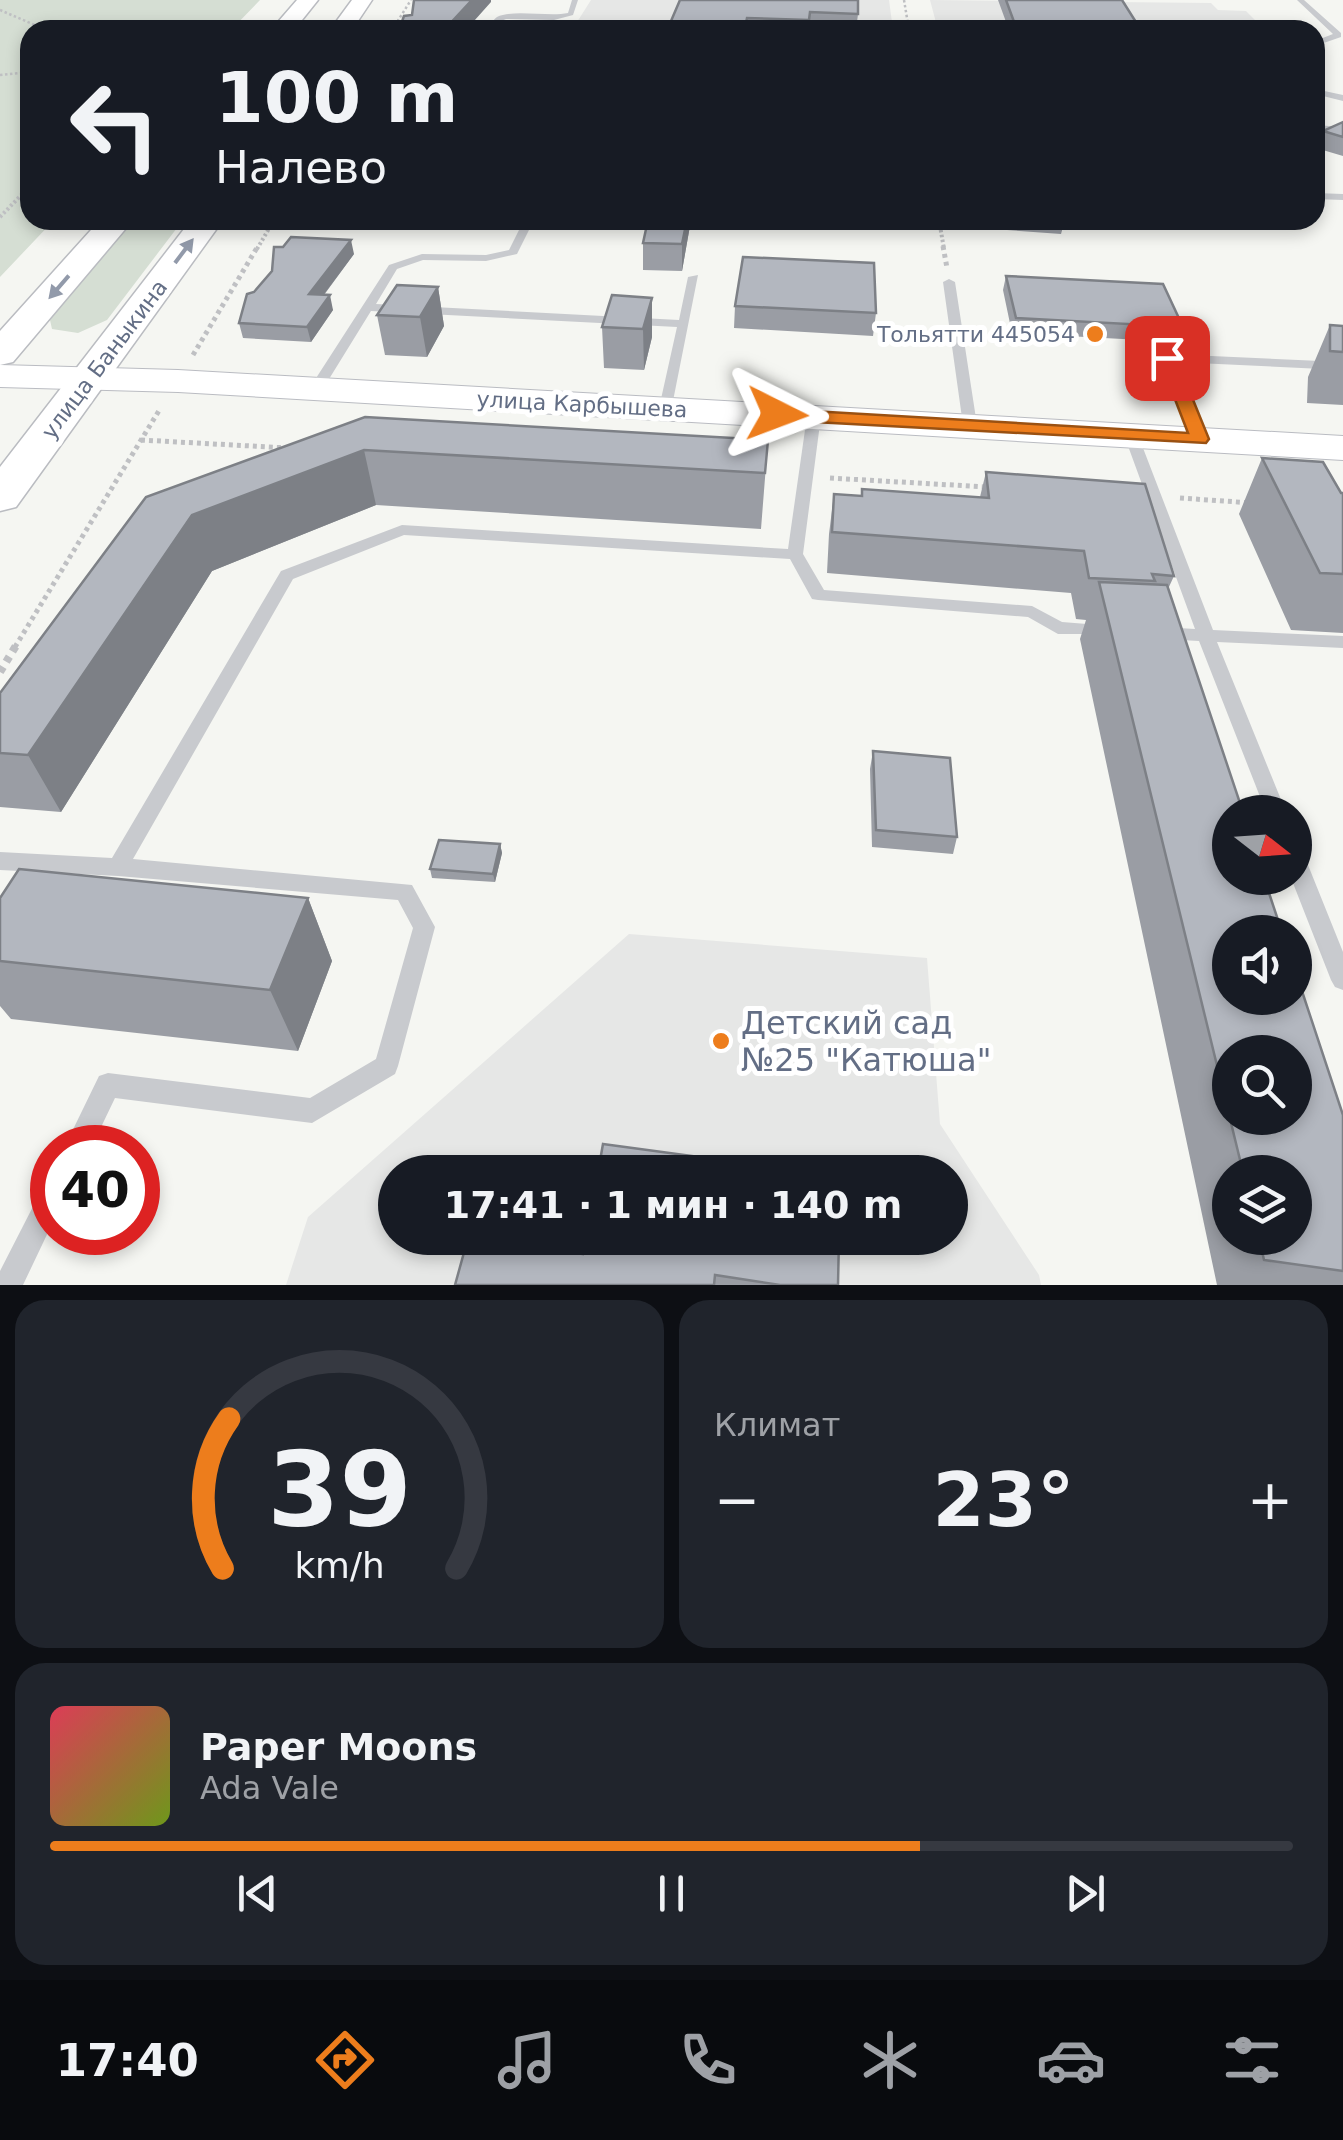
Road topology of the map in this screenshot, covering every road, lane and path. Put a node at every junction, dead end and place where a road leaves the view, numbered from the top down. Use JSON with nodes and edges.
{"nodes":[{"id":1,"x":308,"y":0,"type":"edge"},
{"id":2,"x":575,"y":0,"type":"edge"},
{"id":3,"x":1300,"y":0,"type":"edge"},
{"id":4,"x":0,"y":10,"type":"edge"},
{"id":5,"x":23,"y":20,"type":"edge"},
{"id":6,"x":291,"y":20,"type":"edge"},
{"id":7,"x":497,"y":20,"type":"edge"},
{"id":8,"x":1322,"y":20,"type":"edge"},
{"id":9,"x":1325,"y":23,"type":"edge"},
{"id":10,"x":1325,"y":40,"type":"edge"},
{"id":11,"x":20,"y":196,"type":"edge"},
{"id":12,"x":0,"y":217,"type":"edge"},
{"id":13,"x":109,"y":230,"type":"edge"},
{"id":14,"x":200,"y":230,"type":"edge"},
{"id":15,"x":268,"y":230,"type":"edge"},
{"id":16,"x":524,"y":230,"type":"edge"},
{"id":17,"x":941,"y":230,"type":"edge"},
{"id":18,"x":694,"y":276,"type":"dead end"},
{"id":19,"x":949,"y":282,"type":"joint"},
{"id":20,"x":368,"y":307,"type":"junction"},
{"id":21,"x":681,"y":324,"type":"junction"},
{"id":22,"x":0,"y":354,"type":"edge"},
{"id":23,"x":1343,"y":366,"type":"edge"},
{"id":24,"x":0,"y":376,"type":"edge"},
{"id":25,"x":90,"y":376,"type":"junction"},
{"id":26,"x":178,"y":381,"type":"junction"},
{"id":27,"x":316,"y":389,"type":"junction"},
{"id":28,"x":666,"y":408,"type":"junction"},
{"id":29,"x":814,"y":416,"type":"junction"},
{"id":30,"x":970,"y":425,"type":"junction"},
{"id":31,"x":1131,"y":435,"type":"junction"},
{"id":32,"x":1200,"y":439,"type":"junction"},
{"id":33,"x":140,"y":440,"type":"junction"},
{"id":34,"x":297,"y":448,"type":"edge"},
{"id":35,"x":1343,"y":448,"type":"edge"},
{"id":36,"x":806,"y":477,"type":"junction"},
{"id":37,"x":999,"y":488,"type":"edge"},
{"id":38,"x":1154,"y":496,"type":"junction"},
{"id":39,"x":0,"y":498,"type":"edge"},
{"id":40,"x":1268,"y":504,"type":"edge"},
{"id":41,"x":795,"y":554,"type":"junction"},
{"id":42,"x":1206,"y":636,"type":"junction"},
{"id":43,"x":1343,"y":642,"type":"edge"},
{"id":44,"x":0,"y":672,"type":"edge"},
{"id":45,"x":1269,"y":795,"type":"edge"},
{"id":46,"x":0,"y":861,"type":"edge"},
{"id":47,"x":118,"y":867,"type":"junction"},
{"id":48,"x":1309,"y":895,"type":"edge"},
{"id":49,"x":1343,"y":980,"type":"edge"},
{"id":50,"x":88,"y":1125,"type":"edge"},
{"id":51,"x":30,"y":1240,"type":"edge"},
{"id":52,"x":8,"y":1285,"type":"edge"}],
"edges":[{"from":1,"to":6,"type":"main road"},
{"from":2,"to":7,"type":"lane"},
{"from":3,"to":8,"type":"lane"},
{"from":4,"to":5,"type":"path"},
{"from":9,"to":10,"type":"lane"},
{"from":11,"to":12,"type":"path"},
{"from":13,"to":22,"type":"main road","one_way":true},
{"from":25,"to":14,"type":"main road","name":"улица Баныкина","one_way":true},
{"from":15,"to":26,"type":"path"},
{"from":16,"to":20,"type":"lane"},
{"from":17,"to":19,"type":"path"},
{"from":18,"to":21,"type":"lane"},
{"from":19,"to":30,"type":"lane"},
{"from":20,"to":21,"type":"lane"},
{"from":20,"to":27,"type":"lane"},
{"from":21,"to":28,"type":"lane"},
{"from":23,"to":32,"type":"lane"},
{"from":24,"to":25,"type":"street","name":"улица Карбышева"},
{"from":25,"to":26,"type":"street","name":"улица Карбышева"},
{"from":25,"to":39,"type":"main road","name":"улица Баныкина"},
{"from":26,"to":27,"type":"street","name":"улица Карбышева"},
{"from":26,"to":33,"type":"path"},
{"from":27,"to":28,"type":"street","name":"улица Карбышева"},
{"from":28,"to":29,"type":"street","name":"улица Карбышева"},
{"from":29,"to":30,"type":"street","name":"улица Карбышева"},
{"from":29,"to":36,"type":"lane"},
{"from":30,"to":31,"type":"street","name":"улица Карбышева"},
{"from":31,"to":32,"type":"street","name":"улица Карбышева"},
{"from":31,"to":38,"type":"lane"},
{"from":32,"to":35,"type":"street","name":"улица Карбышева"},
{"from":33,"to":34,"type":"path"},
{"from":33,"to":44,"type":"path"},
{"from":36,"to":37,"type":"path"},
{"from":36,"to":41,"type":"lane"},
{"from":38,"to":40,"type":"path"},
{"from":38,"to":42,"type":"lane"},
{"from":41,"to":42,"type":"lane"},
{"from":41,"to":47,"type":"lane"},
{"from":42,"to":43,"type":"lane"},
{"from":42,"to":45,"type":"lane"},
{"from":46,"to":47,"type":"lane"},
{"from":47,"to":50,"type":"lane"},
{"from":48,"to":49,"type":"lane"},
{"from":51,"to":52,"type":"lane"}]}
